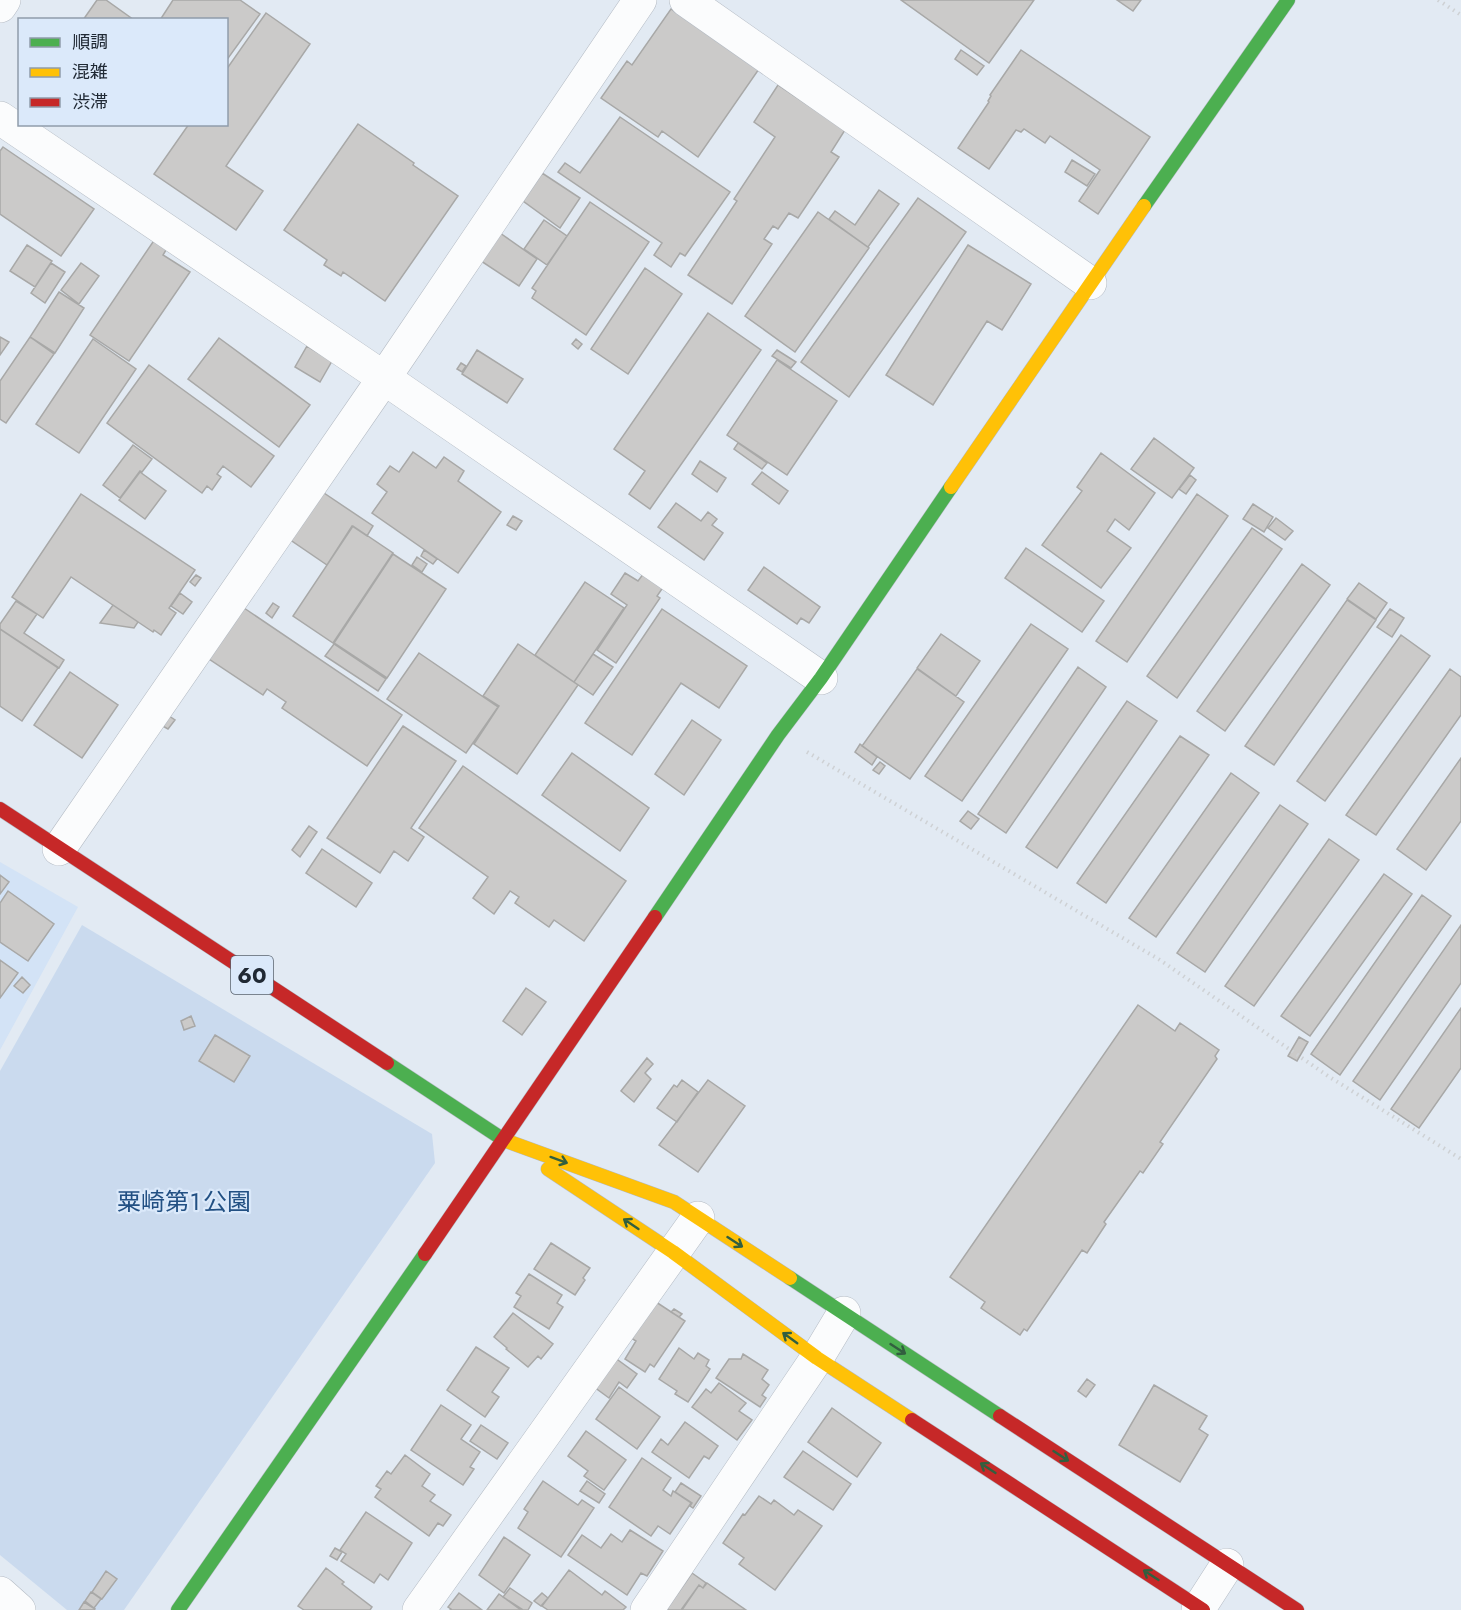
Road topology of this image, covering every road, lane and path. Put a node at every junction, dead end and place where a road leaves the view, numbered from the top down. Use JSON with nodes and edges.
{"nodes":[{"id":1,"x":4,"y":0,"type":"edge"},
{"id":2,"x":640,"y":0,"type":"edge"},
{"id":3,"x":686,"y":0,"type":"edge"},
{"id":4,"x":1288,"y":0,"type":"edge"},
{"id":5,"x":1438,"y":0,"type":"edge"},
{"id":6,"x":0,"y":6,"type":"edge"},
{"id":7,"x":1461,"y":15,"type":"edge"},
{"id":8,"x":0,"y":118,"type":"edge"},
{"id":9,"x":1090,"y":283,"type":"junction"},
{"id":10,"x":384,"y":378,"type":"junction"},
{"id":11,"x":821,"y":678,"type":"junction"},
{"id":12,"x":778,"y":735,"type":"junction"},
{"id":13,"x":0,"y":809,"type":"edge"},
{"id":14,"x":59,"y":849,"type":"junction"},
{"id":15,"x":504,"y":1140,"type":"junction"},
{"id":16,"x":1461,"y":1159,"type":"edge"},
{"id":17,"x":698,"y":1218,"type":"junction"},
{"id":18,"x":673,"y":1252,"type":"junction"},
{"id":19,"x":844,"y":1313,"type":"junction"},
{"id":20,"x":817,"y":1358,"type":"junction"},
{"id":21,"x":1227,"y":1565,"type":"junction"},
{"id":22,"x":0,"y":1593,"type":"edge"},
{"id":23,"x":1200,"y":1609,"type":"edge"},
{"id":24,"x":19,"y":1610,"type":"edge"},
{"id":25,"x":178,"y":1610,"type":"edge"},
{"id":26,"x":418,"y":1610,"type":"edge"},
{"id":27,"x":646,"y":1610,"type":"edge"},
{"id":28,"x":1297,"y":1610,"type":"edge"}],
"edges":[{"from":1,"to":6,"type":"street"},
{"from":2,"to":10,"type":"street"},
{"from":3,"to":9,"type":"street"},
{"from":4,"to":9,"type":"street"},
{"from":5,"to":7,"type":"path"},
{"from":8,"to":10,"type":"street"},
{"from":9,"to":11,"type":"street"},
{"from":10,"to":11,"type":"street"},
{"from":10,"to":14,"type":"street"},
{"from":11,"to":12,"type":"street"},
{"from":12,"to":15,"type":"street"},
{"from":12,"to":16,"type":"path"},
{"from":13,"to":14,"type":"street","number":"60"},
{"from":14,"to":15,"type":"street","number":"60"},
{"from":15,"to":17,"type":"street","one_way":true},
{"from":18,"to":15,"type":"street","one_way":true},
{"from":15,"to":25,"type":"street"},
{"from":17,"to":18,"type":"street"},
{"from":17,"to":19,"type":"street","one_way":true},
{"from":20,"to":18,"type":"street","one_way":true},
{"from":18,"to":26,"type":"street"},
{"from":19,"to":20,"type":"street"},
{"from":19,"to":21,"type":"street","one_way":true},
{"from":23,"to":20,"type":"street","one_way":true},
{"from":20,"to":27,"type":"street"},
{"from":21,"to":23,"type":"street"},
{"from":21,"to":28,"type":"street"},
{"from":22,"to":24,"type":"street"}]}
